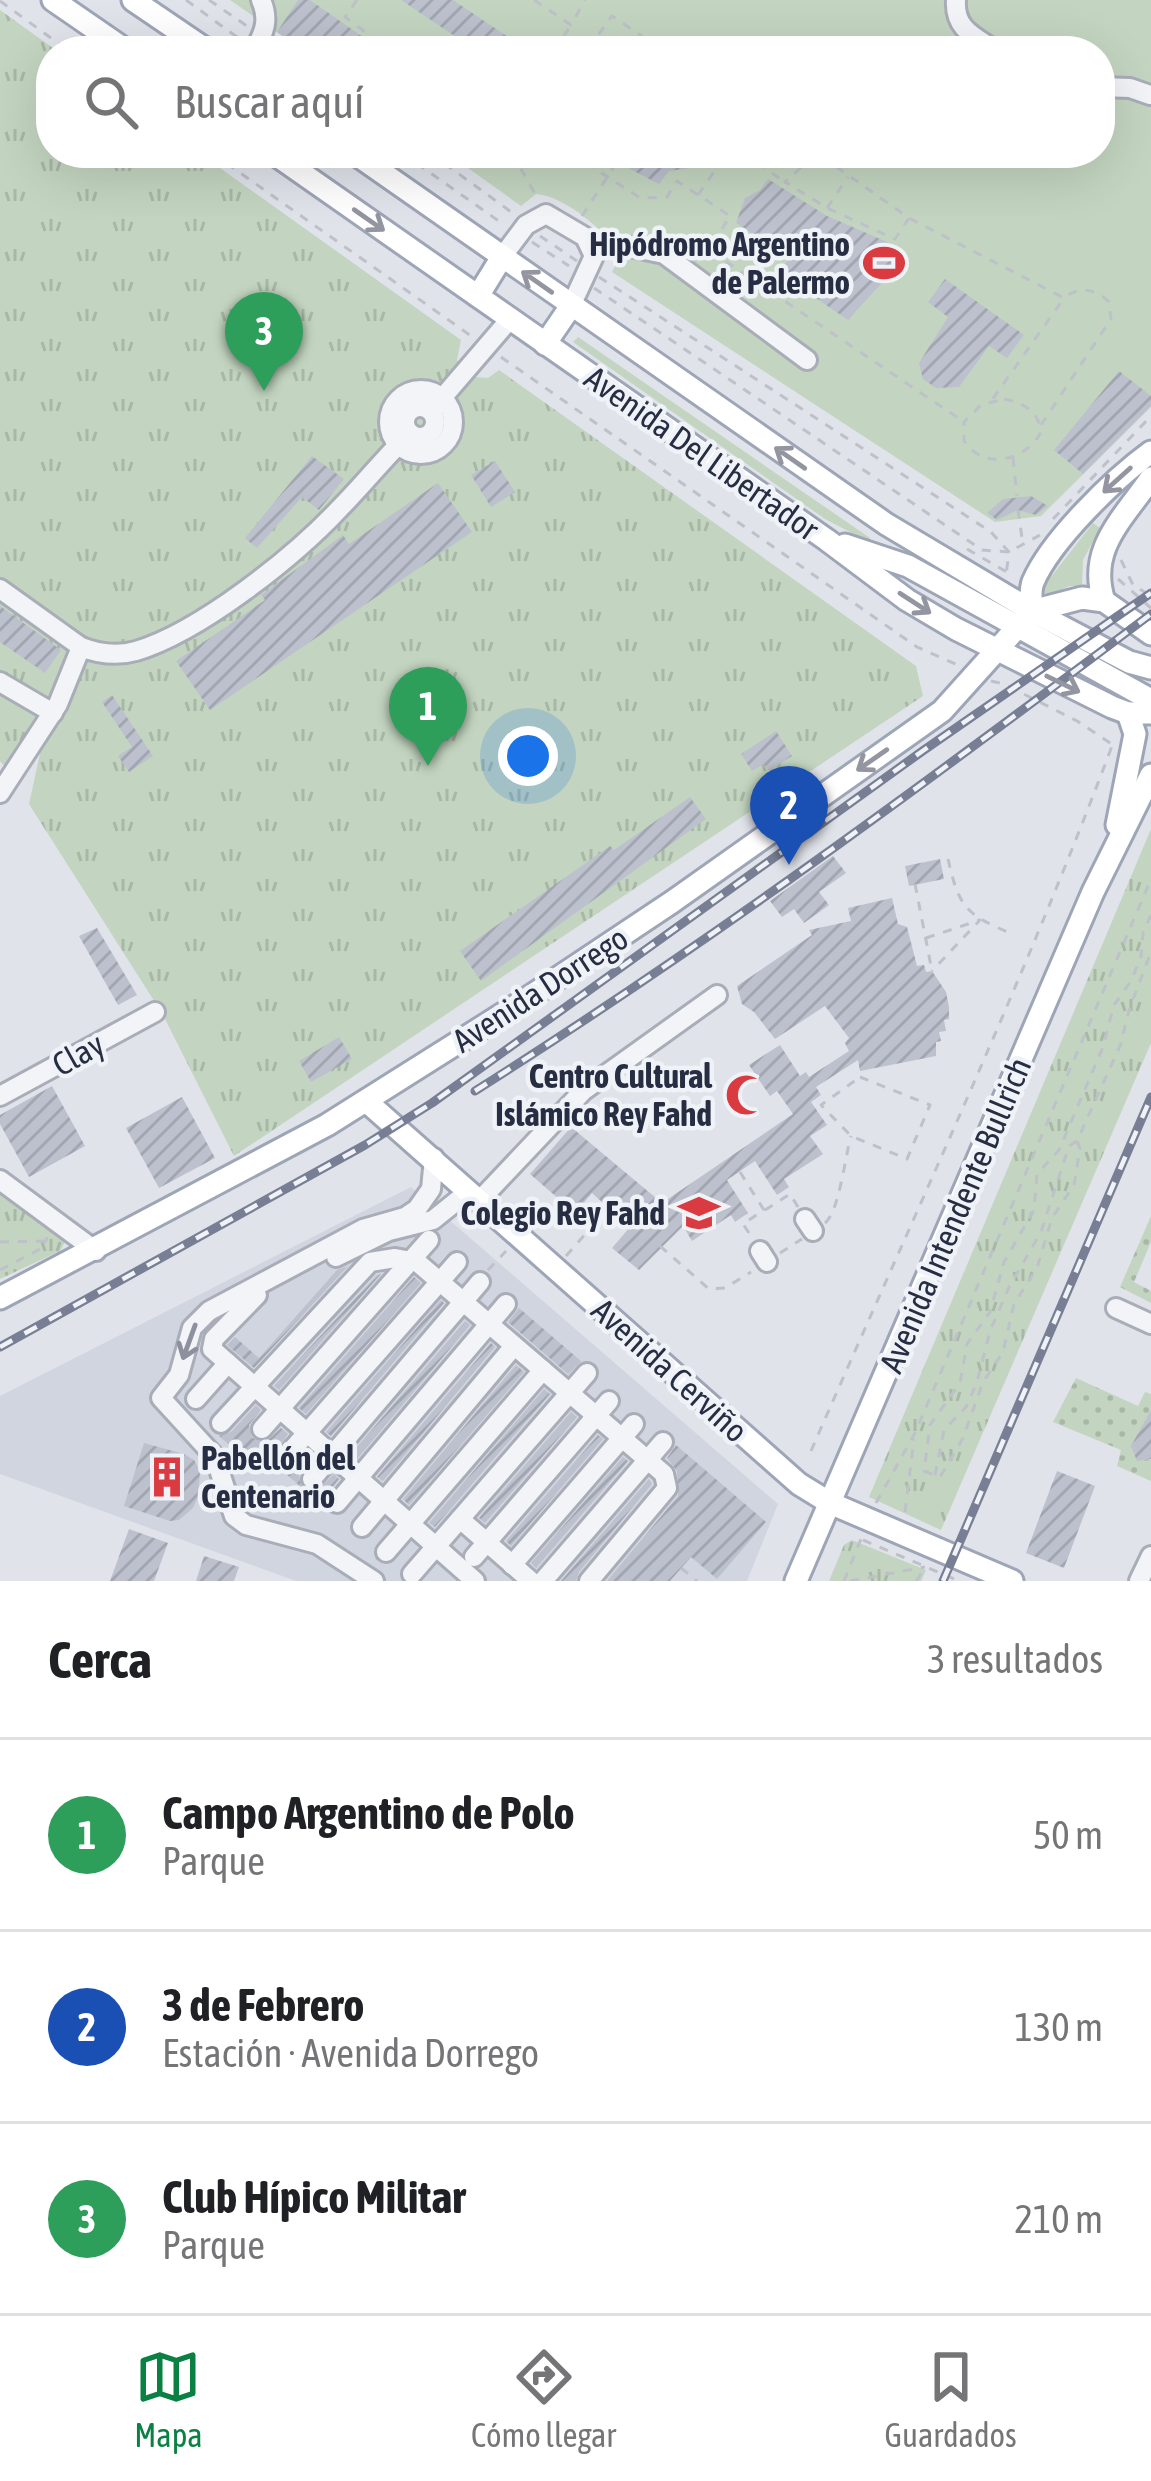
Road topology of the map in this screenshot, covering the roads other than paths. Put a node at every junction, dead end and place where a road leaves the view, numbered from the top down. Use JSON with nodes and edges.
{"nodes":[{"id":1,"x":53,"y":0,"type":"edge"},
{"id":2,"x":134,"y":0,"type":"edge"},
{"id":3,"x":261,"y":0,"type":"edge"},
{"id":4,"x":956,"y":0,"type":"edge"},
{"id":5,"x":105,"y":36,"type":"edge"},
{"id":6,"x":186,"y":36,"type":"edge"},
{"id":7,"x":260,"y":36,"type":"edge"},
{"id":8,"x":974,"y":36,"type":"edge"},
{"id":9,"x":1115,"y":88,"type":"edge"},
{"id":10,"x":1150,"y":95,"type":"edge"},
{"id":11,"x":295,"y":168,"type":"edge"},
{"id":12,"x":375,"y":168,"type":"edge"},
{"id":13,"x":593,"y":248,"type":"junction"},
{"id":14,"x":502,"y":257,"type":"junction"},
{"id":15,"x":478,"y":296,"type":"junction"},
{"id":16,"x":571,"y":306,"type":"junction"},
{"id":17,"x":510,"y":319,"type":"junction"},
{"id":18,"x":545,"y":344,"type":"junction"},
{"id":19,"x":807,"y":360,"type":"dead end"},
{"id":20,"x":437,"y":405,"type":"junction"},
{"id":21,"x":403,"y":439,"type":"junction"},
{"id":22,"x":1151,"y":452,"type":"edge"},
{"id":23,"x":1151,"y":478,"type":"edge"},
{"id":24,"x":827,"y":540,"type":"junction"},
{"id":25,"x":0,"y":589,"type":"edge"},
{"id":26,"x":1104,"y":601,"type":"junction"},
{"id":27,"x":1025,"y":619,"type":"junction"},
{"id":28,"x":1151,"y":634,"type":"edge"},
{"id":29,"x":81,"y":647,"type":"junction"},
{"id":30,"x":998,"y":652,"type":"junction"},
{"id":31,"x":1140,"y":665,"type":"edge"},
{"id":32,"x":0,"y":682,"type":"edge"},
{"id":33,"x":1151,"y":689,"type":"edge"},
{"id":34,"x":1151,"y":700,"type":"edge"},
{"id":35,"x":53,"y":713,"type":"junction"},
{"id":36,"x":1140,"y":713,"type":"edge"},
{"id":37,"x":1151,"y":776,"type":"edge"},
{"id":38,"x":0,"y":793,"type":"edge"},
{"id":39,"x":1112,"y":849,"type":"junction"},
{"id":40,"x":717,"y":995,"type":"dead end"},
{"id":41,"x":155,"y":1012,"type":"dead end"},
{"id":42,"x":415,"y":1070,"type":"junction"},
{"id":43,"x":0,"y":1096,"type":"edge"},
{"id":44,"x":366,"y":1101,"type":"junction"},
{"id":45,"x":327,"y":1125,"type":"junction"},
{"id":46,"x":404,"y":1131,"type":"junction"},
{"id":47,"x":434,"y":1158,"type":"junction"},
{"id":48,"x":0,"y":1180,"type":"edge"},
{"id":49,"x":475,"y":1195,"type":"junction"},
{"id":50,"x":422,"y":1233,"type":"junction"},
{"id":51,"x":400,"y":1246,"type":"junction"},
{"id":52,"x":96,"y":1251,"type":"junction"},
{"id":53,"x":457,"y":1262,"type":"dead end"},
{"id":54,"x":489,"y":1270,"type":"dead end"},
{"id":55,"x":440,"y":1282,"type":"junction"},
{"id":56,"x":0,"y":1298,"type":"edge"},
{"id":57,"x":464,"y":1302,"type":"junction"},
{"id":58,"x":506,"y":1304,"type":"dead end"},
{"id":59,"x":1116,"y":1308,"type":"dead end"},
{"id":60,"x":489,"y":1324,"type":"junction"},
{"id":61,"x":1151,"y":1324,"type":"edge"},
{"id":62,"x":514,"y":1346,"type":"junction"},
{"id":63,"x":226,"y":1361,"type":"junction"},
{"id":64,"x":543,"y":1370,"type":"junction"},
{"id":65,"x":587,"y":1373,"type":"dead end"},
{"id":66,"x":256,"y":1386,"type":"junction"},
{"id":67,"x":569,"y":1393,"type":"junction"},
{"id":68,"x":196,"y":1400,"type":"dead end"},
{"id":69,"x":281,"y":1408,"type":"junction"},
{"id":70,"x":602,"y":1408,"type":"junction"},
{"id":71,"x":221,"y":1423,"type":"dead end"},
{"id":72,"x":262,"y":1429,"type":"dead end"},
{"id":73,"x":628,"y":1431,"type":"junction"},
{"id":74,"x":308,"y":1432,"type":"junction"},
{"id":75,"x":663,"y":1442,"type":"dead end"},
{"id":76,"x":334,"y":1454,"type":"junction"},
{"id":77,"x":283,"y":1460,"type":"dead end"},
{"id":78,"x":648,"y":1460,"type":"junction"},
{"id":79,"x":360,"y":1478,"type":"junction"},
{"id":80,"x":312,"y":1479,"type":"dead end"},
{"id":81,"x":386,"y":1500,"type":"junction"},
{"id":82,"x":337,"y":1502,"type":"dead end"},
{"id":83,"x":830,"y":1503,"type":"junction"},
{"id":84,"x":460,"y":1519,"type":"junction"},
{"id":85,"x":412,"y":1523,"type":"junction"},
{"id":86,"x":362,"y":1527,"type":"dead end"},
{"id":87,"x":438,"y":1547,"type":"junction"},
{"id":88,"x":481,"y":1550,"type":"junction"},
{"id":89,"x":386,"y":1552,"type":"dead end"},
{"id":90,"x":1151,"y":1556,"type":"edge"},
{"id":91,"x":512,"y":1565,"type":"junction"},
{"id":92,"x":412,"y":1574,"type":"dead end"},
{"id":93,"x":374,"y":1581,"type":"edge"},
{"id":94,"x":475,"y":1581,"type":"edge"},
{"id":95,"x":531,"y":1581,"type":"edge"},
{"id":96,"x":543,"y":1581,"type":"edge"},
{"id":97,"x":589,"y":1581,"type":"edge"},
{"id":98,"x":796,"y":1581,"type":"edge"},
{"id":99,"x":1012,"y":1581,"type":"edge"},
{"id":100,"x":1139,"y":1581,"type":"edge"}],
"edges":[{"from":1,"to":5,"type":"main road"},
{"from":2,"to":6,"type":"main road"},
{"from":3,"to":7,"type":"street"},
{"from":4,"to":8,"type":"street"},
{"from":9,"to":10,"type":"street"},
{"from":11,"to":15,"type":"main road","name":"Avenida Del Libertador","one_way":true},
{"from":12,"to":14,"type":"main road","name":"Avenida Del Libertador"},
{"from":13,"to":14,"type":"street"},
{"from":13,"to":16,"type":"street"},
{"from":13,"to":19,"type":"street"},
{"from":14,"to":15,"type":"main road"},
{"from":16,"to":14,"type":"main road","name":"Avenida Del Libertador","one_way":true},
{"from":15,"to":17,"type":"main road","name":"Avenida Del Libertador"},
{"from":16,"to":18,"type":"main road"},
{"from":27,"to":16,"type":"main road","name":"Avenida Del Libertador","one_way":true},
{"from":17,"to":18,"type":"main road","name":"Avenida Del Libertador"},
{"from":17,"to":20,"type":"street"},
{"from":18,"to":24,"type":"main road","name":"Avenida Del Libertador"},
{"from":20,"to":21,"type":"street"},
{"from":20,"to":21,"type":"street"},
{"from":21,"to":29,"type":"street"},
{"from":22,"to":27,"type":"main road","name":"Avenida Dorrego","one_way":true},
{"from":23,"to":26,"type":"main road"},
{"from":24,"to":27,"type":"main road"},
{"from":24,"to":30,"type":"main road","name":"Avenida Del Libertador","one_way":true},
{"from":25,"to":29,"type":"street"},
{"from":26,"to":27,"type":"main road"},
{"from":26,"to":28,"type":"main road"},
{"from":27,"to":30,"type":"main road","name":"Avenida Dorrego"},
{"from":27,"to":31,"type":"main road","name":"Avenida Del Libertador"},
{"from":27,"to":34,"type":"main road"},
{"from":29,"to":35,"type":"street"},
{"from":30,"to":36,"type":"main road","name":"Avenida Del Libertador","one_way":true},
{"from":30,"to":42,"type":"main road","name":"Avenida Dorrego","one_way":true},
{"from":31,"to":33,"type":"main road","name":"Avenida Del Libertador"},
{"from":32,"to":35,"type":"street"},
{"from":35,"to":38,"type":"street"},
{"from":36,"to":39,"type":"main road","name":"Avenida Intendente Bullrich"},
{"from":37,"to":39,"type":"main road","name":"Avenida Intendente Bullrich"},
{"from":39,"to":83,"type":"main road","name":"Avenida Intendente Bullrich"},
{"from":40,"to":49,"type":"street"},
{"from":41,"to":43,"type":"street","name":"Clay"},
{"from":42,"to":44,"type":"main road","name":"Avenida Dorrego"},
{"from":42,"to":46,"type":"main road"},
{"from":44,"to":45,"type":"main road","name":"Avenida Dorrego"},
{"from":44,"to":46,"type":"main road","name":"Avenida Cerviño"},
{"from":45,"to":46,"type":"main road"},
{"from":45,"to":52,"type":"main road","name":"Avenida Dorrego"},
{"from":46,"to":47,"type":"main road","name":"Avenida Cerviño"},
{"from":47,"to":49,"type":"main road","name":"Avenida Cerviño"},
{"from":47,"to":93,"type":"street","one_way":true},
{"from":48,"to":52,"type":"street"},
{"from":49,"to":50,"type":"street"},
{"from":49,"to":83,"type":"main road","name":"Avenida Cerviño"},
{"from":50,"to":51,"type":"street"},
{"from":50,"to":51,"type":"street"},
{"from":51,"to":55,"type":"street"},
{"from":51,"to":63,"type":"street"},
{"from":51,"to":66,"type":"street"},
{"from":51,"to":69,"type":"street"},
{"from":52,"to":56,"type":"main road","name":"Avenida Dorrego"},
{"from":53,"to":55,"type":"street"},
{"from":54,"to":57,"type":"street"},
{"from":55,"to":57,"type":"street"},
{"from":55,"to":74,"type":"street"},
{"from":57,"to":60,"type":"street"},
{"from":57,"to":76,"type":"street"},
{"from":58,"to":60,"type":"street"},
{"from":59,"to":61,"type":"street"},
{"from":60,"to":62,"type":"street"},
{"from":60,"to":79,"type":"street"},
{"from":62,"to":64,"type":"street"},
{"from":62,"to":81,"type":"street"},
{"from":63,"to":66,"type":"street"},
{"from":63,"to":68,"type":"street"},
{"from":64,"to":67,"type":"street"},
{"from":64,"to":85,"type":"street"},
{"from":65,"to":67,"type":"street"},
{"from":66,"to":69,"type":"street"},
{"from":66,"to":71,"type":"street"},
{"from":67,"to":70,"type":"street"},
{"from":67,"to":84,"type":"street"},
{"from":69,"to":72,"type":"street"},
{"from":69,"to":74,"type":"street"},
{"from":70,"to":73,"type":"street"},
{"from":70,"to":88,"type":"street"},
{"from":73,"to":78,"type":"street"},
{"from":73,"to":91,"type":"street"},
{"from":74,"to":76,"type":"street"},
{"from":74,"to":77,"type":"street"},
{"from":75,"to":78,"type":"street"},
{"from":76,"to":79,"type":"street"},
{"from":76,"to":80,"type":"street"},
{"from":78,"to":96,"type":"street"},
{"from":78,"to":97,"type":"street"},
{"from":79,"to":81,"type":"street"},
{"from":79,"to":82,"type":"street"},
{"from":81,"to":85,"type":"street"},
{"from":81,"to":86,"type":"street"},
{"from":83,"to":98,"type":"main road","name":"Avenida Intendente Bullrich"},
{"from":83,"to":99,"type":"main road","name":"Avenida Cerviño"},
{"from":84,"to":87,"type":"street"},
{"from":84,"to":88,"type":"street"},
{"from":85,"to":87,"type":"street"},
{"from":85,"to":89,"type":"street"},
{"from":87,"to":92,"type":"street"},
{"from":87,"to":94,"type":"street"},
{"from":88,"to":91,"type":"street"},
{"from":90,"to":100,"type":"street"},
{"from":91,"to":95,"type":"street"}]}
